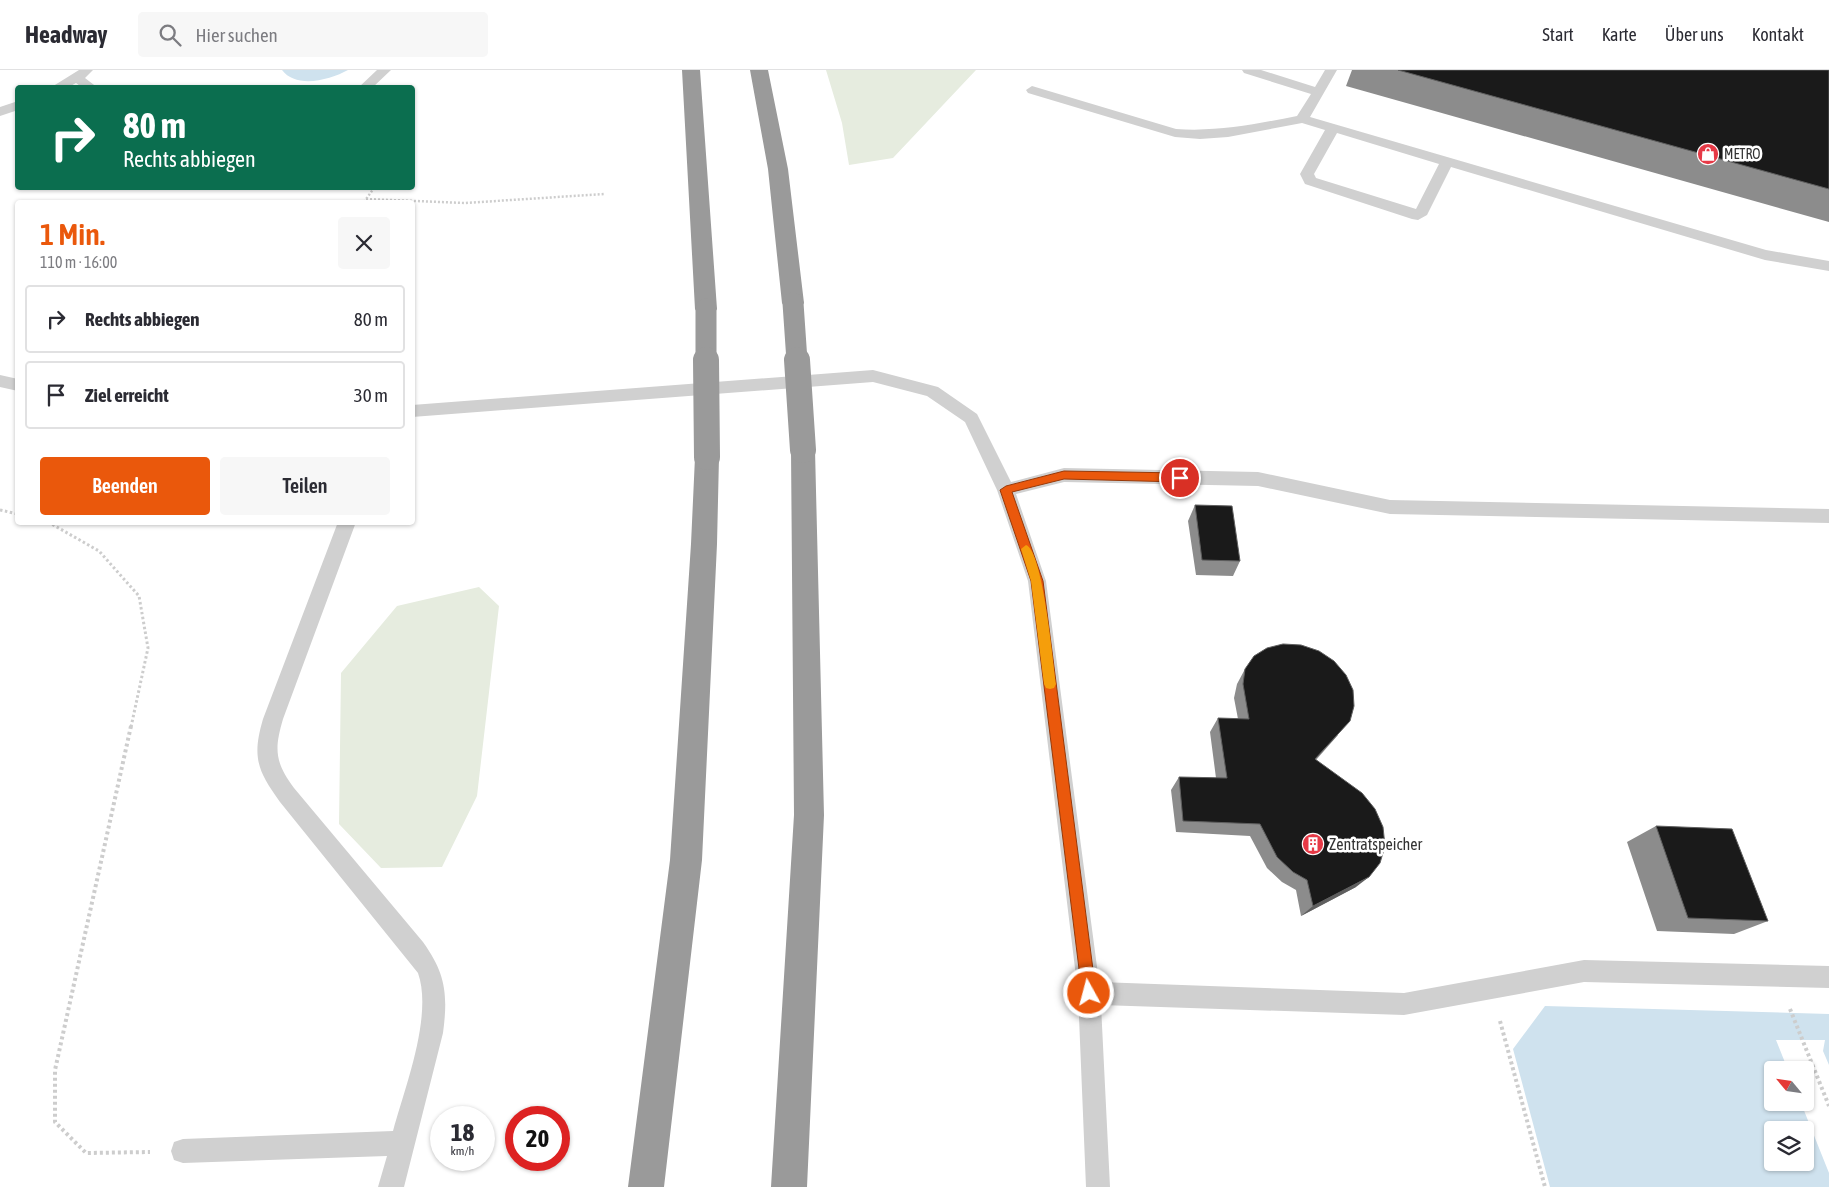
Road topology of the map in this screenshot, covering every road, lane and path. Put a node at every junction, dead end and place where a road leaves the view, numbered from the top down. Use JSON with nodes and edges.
{"nodes":[{"id":1,"x":87,"y":70,"type":"edge"},
{"id":2,"x":385,"y":70,"type":"edge"},
{"id":3,"x":690,"y":70,"type":"edge"},
{"id":4,"x":759,"y":70,"type":"edge"},
{"id":5,"x":1248,"y":70,"type":"edge"},
{"id":6,"x":1331,"y":70,"type":"edge"},
{"id":7,"x":76,"y":78,"type":"junction"},
{"id":8,"x":62,"y":85,"type":"edge"},
{"id":9,"x":87,"y":85,"type":"edge"},
{"id":10,"x":368,"y":85,"type":"edge"},
{"id":11,"x":1032,"y":90,"type":"dead end"},
{"id":12,"x":1318,"y":92,"type":"junction"},
{"id":13,"x":15,"y":106,"type":"edge"},
{"id":14,"x":0,"y":112,"type":"edge"},
{"id":15,"x":1302,"y":119,"type":"junction"},
{"id":16,"x":1333,"y":128,"type":"junction"},
{"id":17,"x":1447,"y":162,"type":"junction"},
{"id":18,"x":373,"y":190,"type":"edge"},
{"id":19,"x":604,"y":194,"type":"dead end"},
{"id":20,"x":366,"y":199,"type":"joint"},
{"id":21,"x":391,"y":200,"type":"edge"},
{"id":22,"x":415,"y":201,"type":"edge"},
{"id":23,"x":1829,"y":266,"type":"edge"},
{"id":24,"x":0,"y":382,"type":"edge"},
{"id":25,"x":15,"y":384,"type":"edge"},
{"id":26,"x":415,"y":411,"type":"edge"},
{"id":27,"x":1006,"y":490,"type":"junction"},
{"id":28,"x":0,"y":510,"type":"edge"},
{"id":29,"x":15,"y":513,"type":"edge"},
{"id":30,"x":1829,"y":516,"type":"edge"},
{"id":31,"x":53,"y":525,"type":"edge"},
{"id":32,"x":346,"y":525,"type":"edge"},
{"id":33,"x":1777,"y":975,"type":"junction"},
{"id":34,"x":1829,"y":976,"type":"edge"},
{"id":35,"x":1491,"y":988,"type":"junction"},
{"id":36,"x":1089,"y":993,"type":"junction"},
{"id":37,"x":1829,"y":1106,"type":"edge"},
{"id":38,"x":403,"y":1143,"type":"junction"},
{"id":39,"x":183,"y":1151,"type":"joint"},
{"id":40,"x":390,"y":1187,"type":"edge"},
{"id":41,"x":646,"y":1187,"type":"edge"},
{"id":42,"x":789,"y":1187,"type":"edge"},
{"id":43,"x":1098,"y":1187,"type":"edge"},
{"id":44,"x":1545,"y":1187,"type":"edge"}],
"edges":[{"from":1,"to":7,"type":"lane"},
{"from":2,"to":10,"type":"lane"},
{"from":3,"to":41,"type":"highway","bridge":true},
{"from":4,"to":42,"type":"highway","bridge":true},
{"from":5,"to":12,"type":"lane"},
{"from":6,"to":12,"type":"lane"},
{"from":7,"to":8,"type":"lane"},
{"from":7,"to":9,"type":"lane"},
{"from":11,"to":15,"type":"lane"},
{"from":12,"to":15,"type":"lane"},
{"from":13,"to":14,"type":"lane"},
{"from":15,"to":16,"type":"lane"},
{"from":16,"to":17,"type":"lane"},
{"from":16,"to":17,"type":"lane"},
{"from":17,"to":23,"type":"lane"},
{"from":18,"to":20,"type":"path"},
{"from":19,"to":22,"type":"path"},
{"from":20,"to":21,"type":"path"},
{"from":24,"to":25,"type":"lane"},
{"from":26,"to":27,"type":"lane"},
{"from":27,"to":30,"type":"lane"},
{"from":27,"to":36,"type":"lane"},
{"from":28,"to":29,"type":"path"},
{"from":31,"to":39,"type":"path"},
{"from":32,"to":38,"type":"lane"},
{"from":33,"to":34,"type":"lane"},
{"from":33,"to":35,"type":"lane"},
{"from":33,"to":37,"type":"path"},
{"from":35,"to":36,"type":"lane"},
{"from":35,"to":44,"type":"path"},
{"from":36,"to":43,"type":"lane"},
{"from":38,"to":39,"type":"lane"},
{"from":38,"to":40,"type":"lane"}]}
